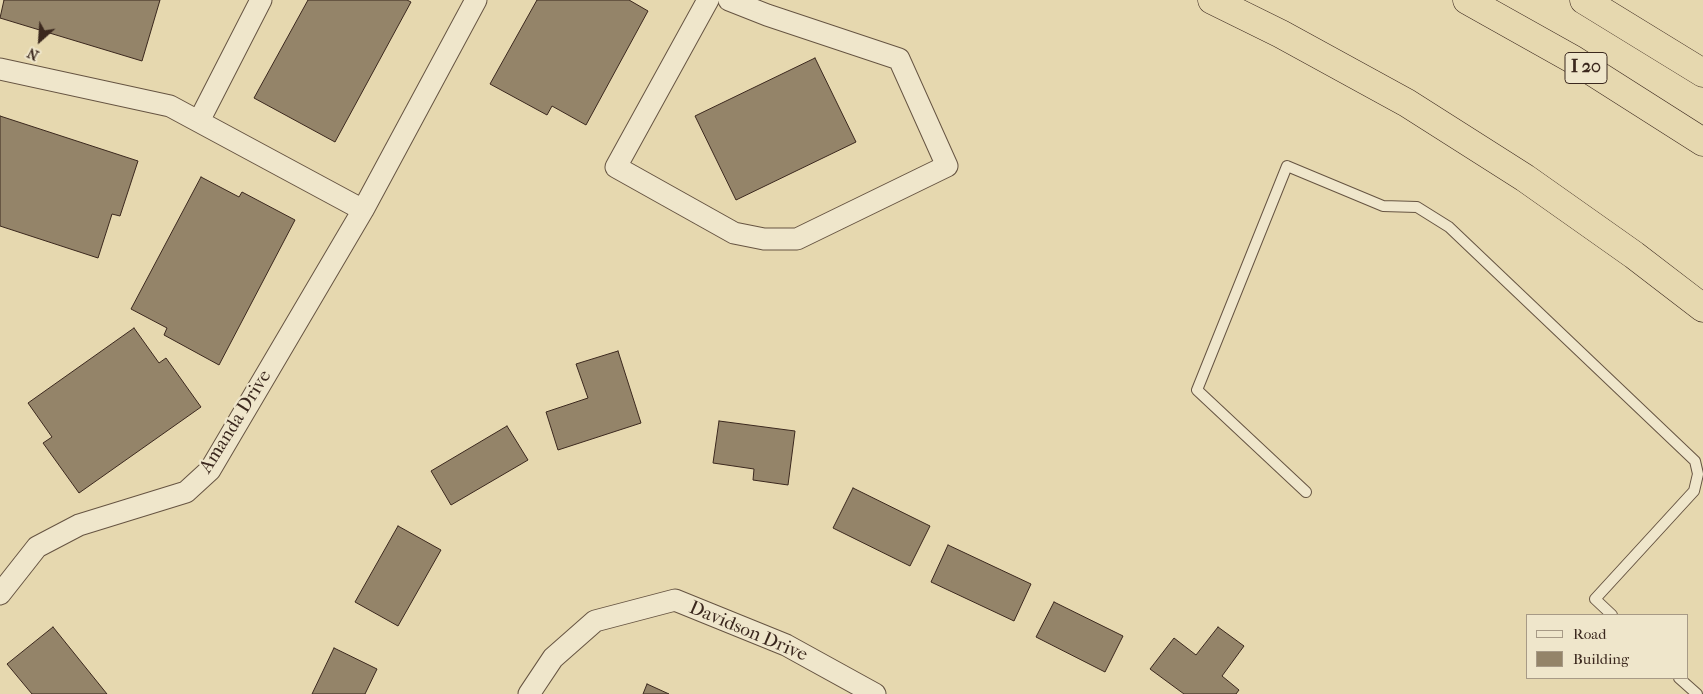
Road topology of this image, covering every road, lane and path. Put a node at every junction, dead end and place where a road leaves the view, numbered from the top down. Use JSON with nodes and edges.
{"nodes":[{"id":1,"x":261,"y":0,"type":"edge"},
{"id":2,"x":476,"y":0,"type":"edge"},
{"id":3,"x":708,"y":0,"type":"edge"},
{"id":4,"x":730,"y":0,"type":"edge"},
{"id":5,"x":1212,"y":0,"type":"edge"},
{"id":6,"x":1466,"y":0,"type":"edge"},
{"id":7,"x":1584,"y":0,"type":"edge"},
{"id":8,"x":0,"y":69,"type":"edge"},
{"id":9,"x":1703,"y":73,"type":"edge"},
{"id":10,"x":199,"y":121,"type":"junction"},
{"id":11,"x":1703,"y":142,"type":"edge"},
{"id":12,"x":363,"y":210,"type":"junction"},
{"id":13,"x":1703,"y":308,"type":"edge"},
{"id":14,"x":1306,"y":492,"type":"dead end"},
{"id":15,"x":0,"y":594,"type":"edge"},
{"id":16,"x":1611,"y":614,"type":"edge"},
{"id":17,"x":1680,"y":679,"type":"edge"},
{"id":18,"x":529,"y":694,"type":"edge"},
{"id":19,"x":875,"y":694,"type":"edge"},
{"id":20,"x":1697,"y":694,"type":"edge"}],
"edges":[{"from":1,"to":10,"type":"street"},
{"from":2,"to":12,"type":"street","name":"Amanda Drive"},
{"from":3,"to":4,"type":"street"},
{"from":5,"to":13,"type":"highway"},
{"from":6,"to":11,"type":"highway","number":"I 20"},
{"from":7,"to":9,"type":"highway"},
{"from":8,"to":10,"type":"street"},
{"from":10,"to":12,"type":"street"},
{"from":12,"to":15,"type":"street","name":"Amanda Drive"},
{"from":14,"to":16,"type":"lane"},
{"from":17,"to":20,"type":"lane"},
{"from":18,"to":19,"type":"street","name":"Davidson Drive"}]}
